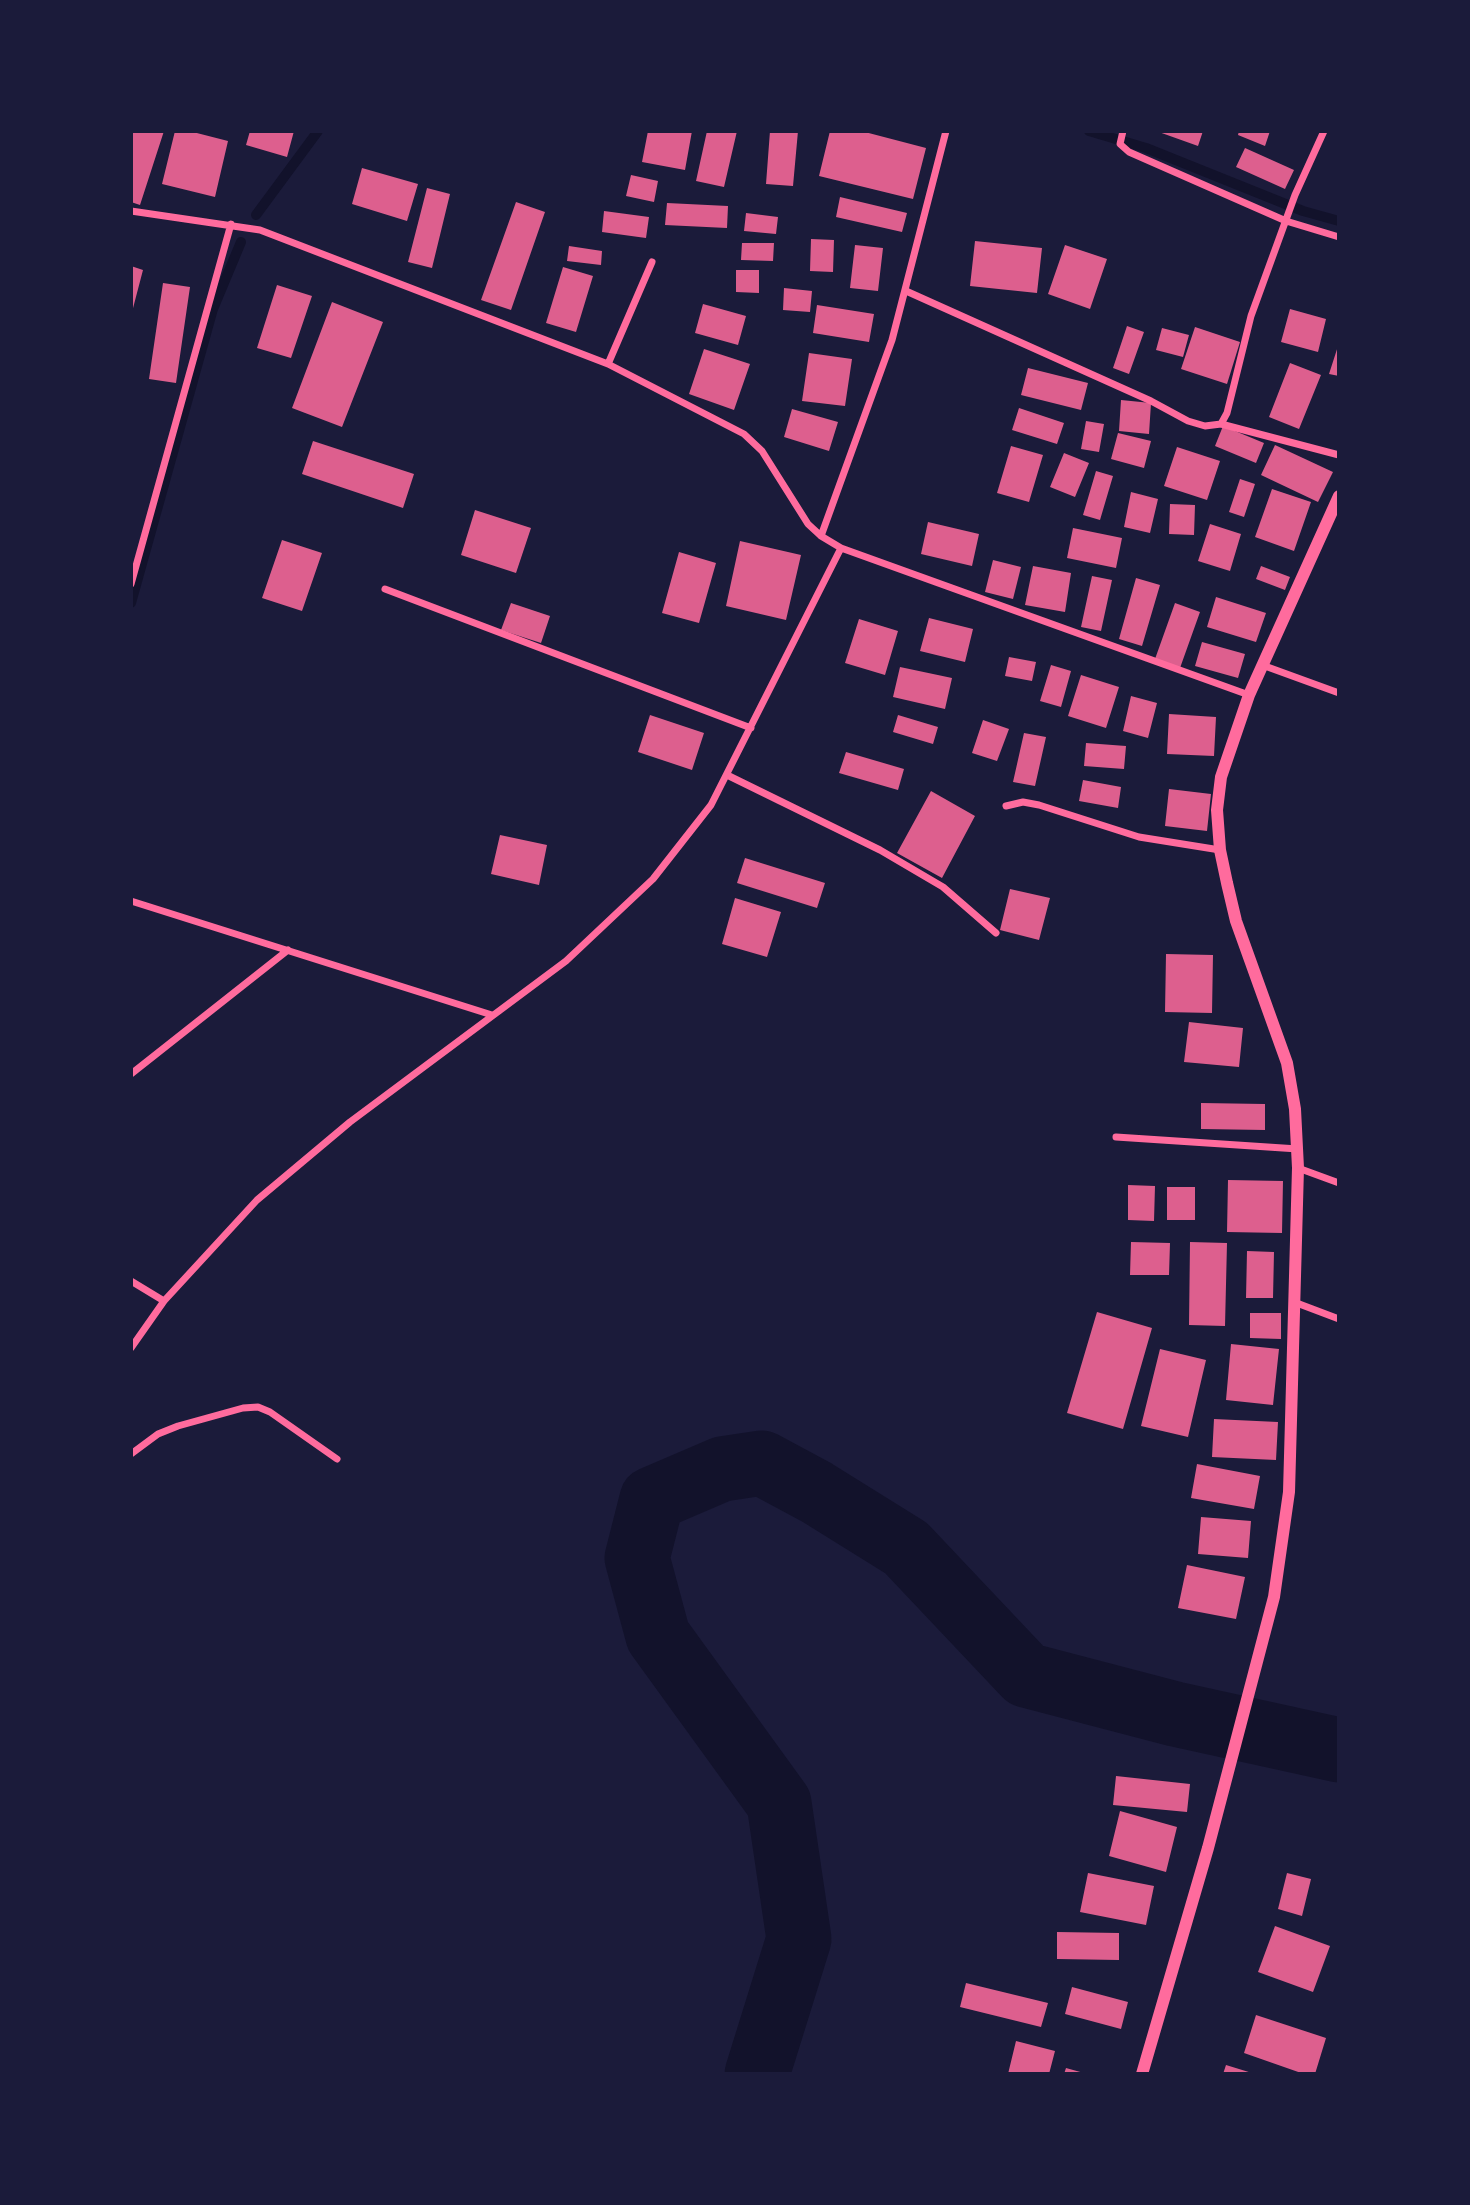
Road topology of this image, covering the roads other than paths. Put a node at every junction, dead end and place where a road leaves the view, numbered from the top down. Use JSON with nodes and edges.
{"nodes":[{"id":1,"x":946,"y":131,"type":"edge"},
{"id":2,"x":1123,"y":131,"type":"edge"},
{"id":3,"x":1324,"y":131,"type":"edge"},
{"id":4,"x":131,"y":211,"type":"edge"},
{"id":5,"x":1286,"y":219,"type":"junction"},
{"id":6,"x":231,"y":224,"type":"junction"},
{"id":7,"x":1339,"y":237,"type":"edge"},
{"id":8,"x":652,"y":262,"type":"dead end"},
{"id":9,"x":906,"y":291,"type":"junction"},
{"id":10,"x":608,"y":364,"type":"junction"},
{"id":11,"x":1221,"y":424,"type":"junction"},
{"id":12,"x":1339,"y":455,"type":"edge"},
{"id":13,"x":1339,"y":496,"type":"edge"},
{"id":14,"x":821,"y":536,"type":"junction"},
{"id":15,"x":841,"y":548,"type":"junction"},
{"id":16,"x":131,"y":584,"type":"edge"},
{"id":17,"x":386,"y":589,"type":"dead end"},
{"id":18,"x":1262,"y":665,"type":"junction"},
{"id":19,"x":1339,"y":693,"type":"edge"},
{"id":20,"x":1249,"y":695,"type":"junction"},
{"id":21,"x":751,"y":728,"type":"junction"},
{"id":22,"x":727,"y":775,"type":"junction"},
{"id":23,"x":1006,"y":806,"type":"dead end"},
{"id":24,"x":1220,"y":850,"type":"junction"},
{"id":25,"x":131,"y":901,"type":"edge"},
{"id":26,"x":996,"y":933,"type":"dead end"},
{"id":27,"x":288,"y":950,"type":"junction"},
{"id":28,"x":492,"y":1015,"type":"junction"},
{"id":29,"x":132,"y":1072,"type":"edge"},
{"id":30,"x":1116,"y":1137,"type":"dead end"},
{"id":31,"x":1298,"y":1149,"type":"junction"},
{"id":32,"x":1298,"y":1168,"type":"junction"},
{"id":33,"x":1339,"y":1183,"type":"edge"},
{"id":34,"x":131,"y":1281,"type":"edge"},
{"id":35,"x":164,"y":1301,"type":"junction"},
{"id":36,"x":1293,"y":1302,"type":"junction"},
{"id":37,"x":1339,"y":1320,"type":"edge"},
{"id":38,"x":131,"y":1348,"type":"edge"},
{"id":39,"x":131,"y":1454,"type":"edge"},
{"id":40,"x":337,"y":1460,"type":"dead end"},
{"id":41,"x":1142,"y":2074,"type":"edge"}],
"edges":[{"from":1,"to":9,"type":"street"},
{"from":2,"to":5,"type":"street"},
{"from":3,"to":5,"type":"street"},
{"from":4,"to":6,"type":"street"},
{"from":5,"to":7,"type":"street"},
{"from":5,"to":11,"type":"street"},
{"from":6,"to":10,"type":"street"},
{"from":6,"to":16,"type":"street"},
{"from":8,"to":10,"type":"street"},
{"from":9,"to":11,"type":"street"},
{"from":9,"to":14,"type":"street"},
{"from":10,"to":14,"type":"street"},
{"from":11,"to":12,"type":"street"},
{"from":13,"to":18,"type":"street"},
{"from":14,"to":15,"type":"street"},
{"from":15,"to":20,"type":"street"},
{"from":15,"to":21,"type":"street"},
{"from":17,"to":21,"type":"street"},
{"from":18,"to":19,"type":"street"},
{"from":18,"to":20,"type":"street"},
{"from":20,"to":24,"type":"street"},
{"from":21,"to":22,"type":"street"},
{"from":22,"to":26,"type":"street"},
{"from":22,"to":28,"type":"street"},
{"from":23,"to":24,"type":"street"},
{"from":24,"to":31,"type":"street"},
{"from":25,"to":27,"type":"street"},
{"from":27,"to":28,"type":"street"},
{"from":27,"to":29,"type":"street"},
{"from":28,"to":35,"type":"street"},
{"from":30,"to":31,"type":"street"},
{"from":31,"to":32,"type":"street"},
{"from":32,"to":33,"type":"street"},
{"from":32,"to":36,"type":"street"},
{"from":34,"to":35,"type":"street"},
{"from":35,"to":38,"type":"street"},
{"from":36,"to":37,"type":"street"},
{"from":36,"to":41,"type":"street"},
{"from":39,"to":40,"type":"street"}]}
